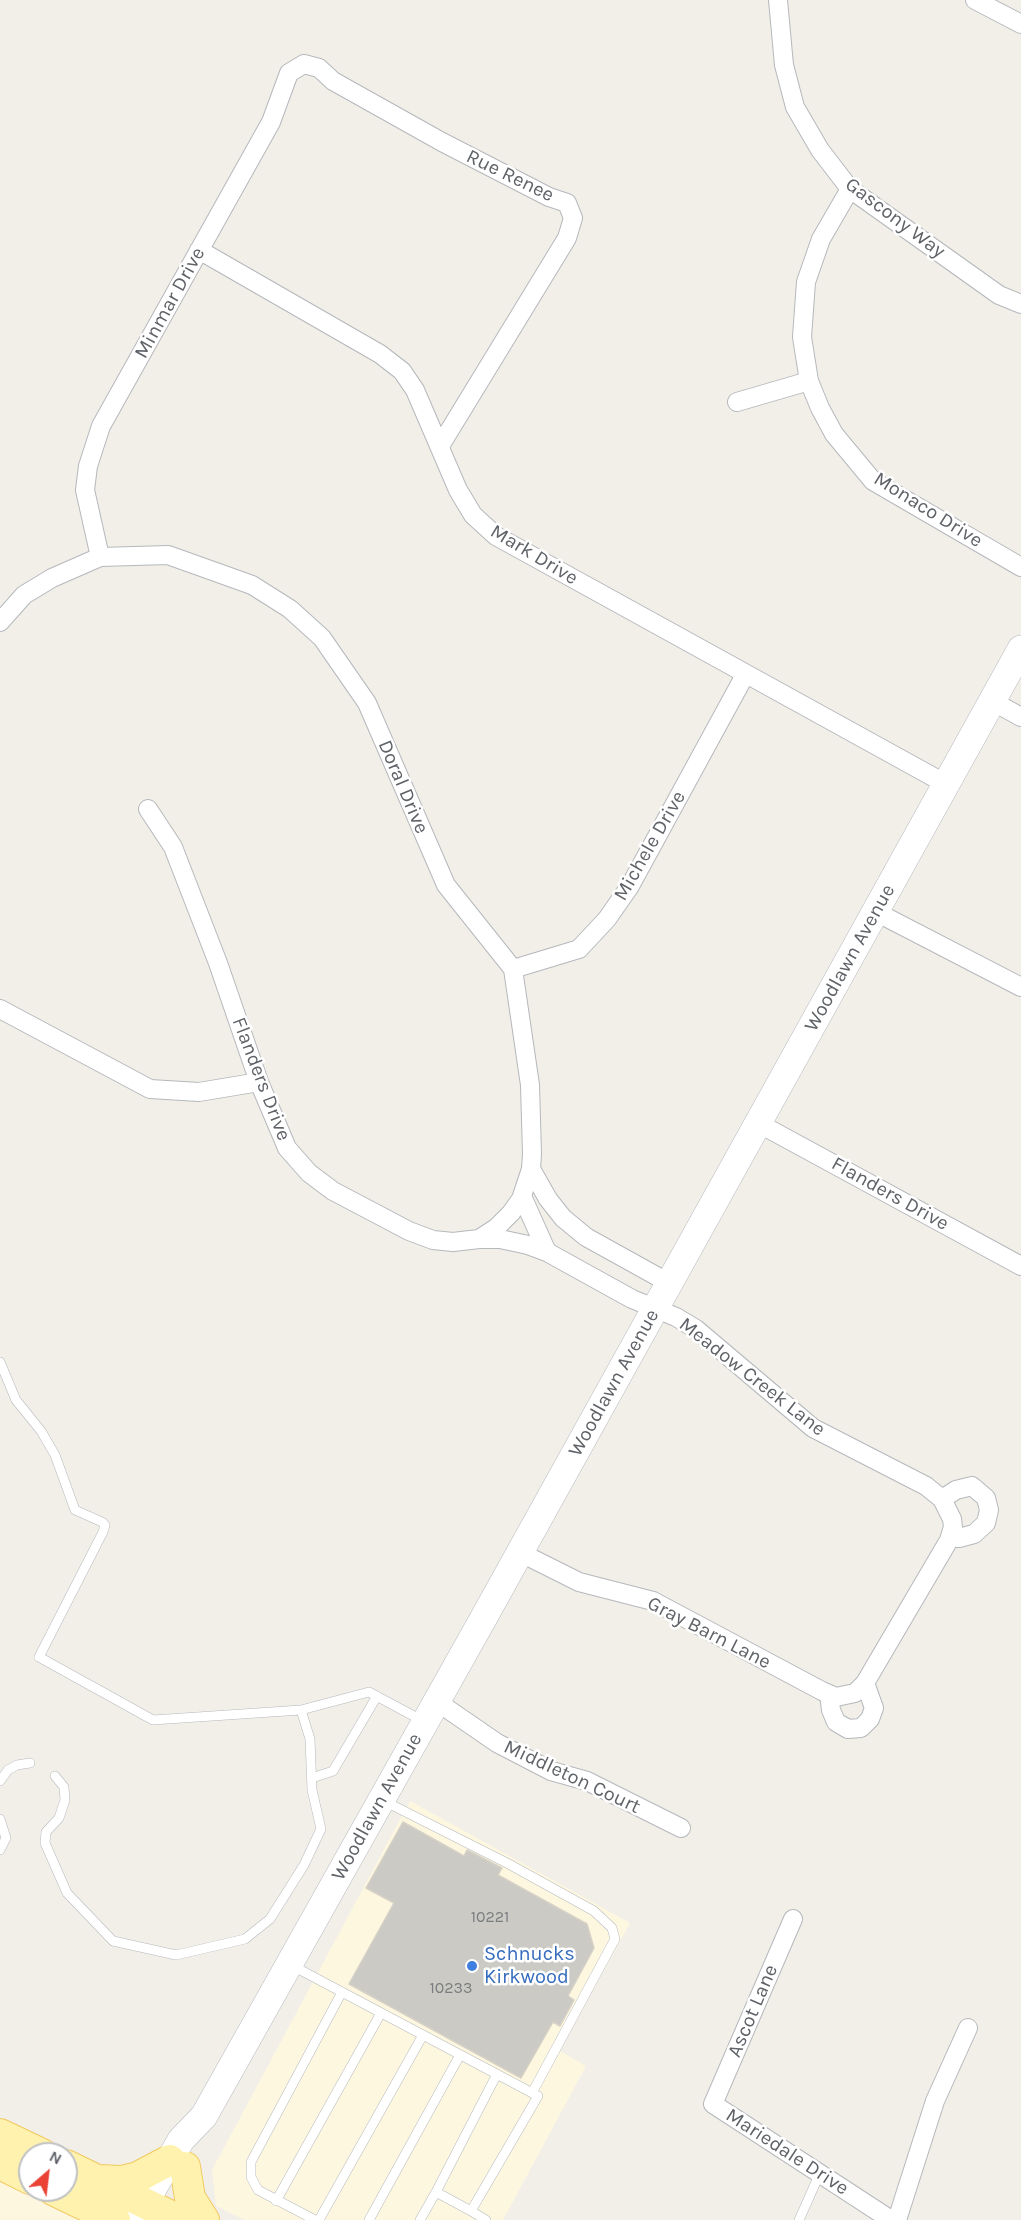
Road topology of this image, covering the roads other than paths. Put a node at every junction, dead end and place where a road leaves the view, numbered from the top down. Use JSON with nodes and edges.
{"nodes":[{"id":1,"x":778,"y":0,"type":"edge"},
{"id":2,"x":975,"y":0,"type":"edge"},
{"id":3,"x":1021,"y":24,"type":"edge"},
{"id":4,"x":304,"y":64,"type":"joint"},
{"id":5,"x":850,"y":189,"type":"junction"},
{"id":6,"x":199,"y":250,"type":"junction"},
{"id":7,"x":1021,"y":304,"type":"edge"},
{"id":8,"x":809,"y":381,"type":"junction"},
{"id":9,"x":737,"y":402,"type":"dead end"},
{"id":10,"x":440,"y":446,"type":"junction"},
{"id":11,"x":100,"y":557,"type":"junction"},
{"id":12,"x":1021,"y":567,"type":"edge"},
{"id":13,"x":0,"y":622,"type":"edge"},
{"id":14,"x":1021,"y":649,"type":"edge"},
{"id":15,"x":745,"y":675,"type":"junction"},
{"id":16,"x":992,"y":701,"type":"junction"},
{"id":17,"x":1021,"y":717,"type":"edge"},
{"id":18,"x":946,"y":784,"type":"junction"},
{"id":19,"x":148,"y":809,"type":"dead end"},
{"id":20,"x":876,"y":912,"type":"junction"},
{"id":21,"x":513,"y":969,"type":"junction"},
{"id":22,"x":1021,"y":987,"type":"edge"},
{"id":23,"x":0,"y":1009,"type":"edge"},
{"id":24,"x":259,"y":1082,"type":"junction"},
{"id":25,"x":758,"y":1123,"type":"junction"},
{"id":26,"x":531,"y":1169,"type":"junction"},
{"id":27,"x":522,"y":1196,"type":"junction"},
{"id":28,"x":479,"y":1239,"type":"junction"},
{"id":29,"x":547,"y":1252,"type":"junction"},
{"id":30,"x":1021,"y":1266,"type":"edge"},
{"id":31,"x":669,"y":1283,"type":"junction"},
{"id":32,"x":655,"y":1308,"type":"junction"},
{"id":33,"x":0,"y":1362,"type":"edge"},
{"id":34,"x":942,"y":1499,"type":"junction"},
{"id":35,"x":950,"y":1537,"type":"junction"},
{"id":36,"x":519,"y":1552,"type":"junction"},
{"id":37,"x":865,"y":1683,"type":"junction"},
{"id":38,"x":829,"y":1694,"type":"junction"},
{"id":39,"x":377,"y":1696,"type":"junction"},
{"id":40,"x":301,"y":1710,"type":"junction"},
{"id":41,"x":431,"y":1711,"type":"junction"},
{"id":42,"x":30,"y":1763,"type":"dead end"},
{"id":43,"x":55,"y":1776,"type":"dead end"},
{"id":44,"x":312,"y":1778,"type":"junction"},
{"id":45,"x":0,"y":1781,"type":"edge"},
{"id":46,"x":381,"y":1800,"type":"junction"},
{"id":47,"x":0,"y":1820,"type":"edge"},
{"id":48,"x":681,"y":1828,"type":"dead end"},
{"id":49,"x":0,"y":1850,"type":"edge"},
{"id":50,"x":793,"y":1919,"type":"dead end"},
{"id":51,"x":289,"y":1964,"type":"junction"},
{"id":52,"x":342,"y":1992,"type":"junction"},
{"id":53,"x":381,"y":2013,"type":"junction"},
{"id":54,"x":968,"y":2028,"type":"dead end"},
{"id":55,"x":423,"y":2035,"type":"junction"},
{"id":56,"x":460,"y":2055,"type":"junction"},
{"id":57,"x":497,"y":2074,"type":"junction"},
{"id":58,"x":532,"y":2093,"type":"junction"},
{"id":59,"x":713,"y":2104,"type":"joint"},
{"id":60,"x":0,"y":2134,"type":"edge"},
{"id":61,"x":18,"y":2143,"type":"edge"},
{"id":62,"x":0,"y":2164,"type":"edge"},
{"id":63,"x":177,"y":2164,"type":"junction"},
{"id":64,"x":18,"y":2173,"type":"edge"},
{"id":65,"x":820,"y":2174,"type":"junction"},
{"id":66,"x":78,"y":2182,"type":"edge"},
{"id":67,"x":436,"y":2192,"type":"junction"},
{"id":68,"x":91,"y":2201,"type":"edge"},
{"id":69,"x":276,"y":2201,"type":"junction"},
{"id":70,"x":471,"y":2211,"type":"junction"},
{"id":71,"x":155,"y":2215,"type":"edge"},
{"id":72,"x":115,"y":2220,"type":"edge"},
{"id":73,"x":204,"y":2220,"type":"edge"},
{"id":74,"x":317,"y":2220,"type":"edge"},
{"id":75,"x":369,"y":2220,"type":"edge"},
{"id":76,"x":420,"y":2220,"type":"edge"},
{"id":77,"x":486,"y":2220,"type":"edge"},
{"id":78,"x":800,"y":2220,"type":"edge"},
{"id":79,"x":891,"y":2220,"type":"edge"},
{"id":80,"x":897,"y":2220,"type":"edge"}],
"edges":[{"from":1,"to":5,"type":"street","name":"Gascony Way"},
{"from":2,"to":3,"type":"street"},
{"from":4,"to":6,"type":"street","name":"Minmar Drive"},
{"from":4,"to":10,"type":"street","name":"Rue Renee"},
{"from":5,"to":7,"type":"street","name":"Gascony Way"},
{"from":5,"to":8,"type":"street","name":"Monaco Drive"},
{"from":6,"to":10,"type":"street","name":"Mark Drive"},
{"from":6,"to":11,"type":"street","name":"Minmar Drive"},
{"from":8,"to":9,"type":"street"},
{"from":8,"to":12,"type":"street","name":"Monaco Drive"},
{"from":10,"to":15,"type":"street","name":"Mark Drive"},
{"from":11,"to":13,"type":"street"},
{"from":11,"to":21,"type":"street","name":"Doral Drive"},
{"from":14,"to":16,"type":"street","name":"Woodlawn Avenue"},
{"from":15,"to":18,"type":"street","name":"Mark Drive"},
{"from":15,"to":21,"type":"street","name":"Michele Drive"},
{"from":16,"to":17,"type":"street"},
{"from":16,"to":18,"type":"street","name":"Woodlawn Avenue"},
{"from":18,"to":20,"type":"street","name":"Woodlawn Avenue"},
{"from":19,"to":24,"type":"street","name":"Flanders Drive"},
{"from":20,"to":22,"type":"street"},
{"from":20,"to":25,"type":"street","name":"Woodlawn Avenue"},
{"from":21,"to":26,"type":"street"},
{"from":23,"to":24,"type":"street"},
{"from":24,"to":28,"type":"street","name":"Flanders Drive"},
{"from":25,"to":30,"type":"street","name":"Flanders Drive"},
{"from":25,"to":31,"type":"street","name":"Woodlawn Avenue"},
{"from":26,"to":27,"type":"street"},
{"from":26,"to":31,"type":"street"},
{"from":27,"to":28,"type":"street"},
{"from":27,"to":29,"type":"street"},
{"from":28,"to":29,"type":"street","name":"Flanders Drive"},
{"from":29,"to":32,"type":"street","name":"Flanders Drive"},
{"from":31,"to":32,"type":"street","name":"Woodlawn Avenue"},
{"from":32,"to":34,"type":"street","name":"Meadow Creek Lane"},
{"from":32,"to":36,"type":"street","name":"Woodlawn Avenue"},
{"from":33,"to":40,"type":"lane"},
{"from":34,"to":35,"type":"street"},
{"from":34,"to":35,"type":"street"},
{"from":35,"to":37,"type":"street"},
{"from":36,"to":38,"type":"street","name":"Gray Barn Lane"},
{"from":36,"to":41,"type":"street","name":"Woodlawn Avenue"},
{"from":37,"to":38,"type":"street"},
{"from":37,"to":38,"type":"street"},
{"from":39,"to":40,"type":"lane"},
{"from":39,"to":41,"type":"lane"},
{"from":39,"to":44,"type":"lane"},
{"from":40,"to":44,"type":"lane"},
{"from":41,"to":46,"type":"street","name":"Woodlawn Avenue"},
{"from":41,"to":48,"type":"street","name":"Middleton Court"},
{"from":42,"to":45,"type":"lane"},
{"from":43,"to":44,"type":"lane"},
{"from":46,"to":51,"type":"street","name":"Woodlawn Avenue"},
{"from":46,"to":58,"type":"lane"},
{"from":47,"to":49,"type":"lane"},
{"from":50,"to":59,"type":"street","name":"Ascot Lane"},
{"from":51,"to":52,"type":"lane"},
{"from":51,"to":63,"type":"street","name":"Woodlawn Avenue"},
{"from":52,"to":53,"type":"lane"},
{"from":52,"to":69,"type":"lane"},
{"from":53,"to":55,"type":"lane"},
{"from":53,"to":69,"type":"lane"},
{"from":54,"to":80,"type":"street"},
{"from":55,"to":56,"type":"lane"},
{"from":55,"to":74,"type":"lane"},
{"from":56,"to":57,"type":"lane"},
{"from":56,"to":75,"type":"lane"},
{"from":57,"to":58,"type":"lane"},
{"from":57,"to":67,"type":"lane"},
{"from":58,"to":70,"type":"lane"},
{"from":59,"to":65,"type":"street","name":"Mariedale Drive"},
{"from":60,"to":61,"type":"main road"},
{"from":62,"to":64,"type":"main road"},
{"from":63,"to":68,"type":"main road"},
{"from":63,"to":71,"type":"street","name":"Woodlawn Avenue"},
{"from":63,"to":73,"type":"main road"},
{"from":65,"to":78,"type":"lane"},
{"from":65,"to":79,"type":"street","name":"Mariedale Drive"},
{"from":66,"to":68,"type":"main road"},
{"from":67,"to":70,"type":"lane"},
{"from":67,"to":76,"type":"lane"},
{"from":68,"to":71,"type":"main road"},
{"from":68,"to":72,"type":"main road"},
{"from":69,"to":74,"type":"lane"},
{"from":70,"to":77,"type":"lane"}]}
